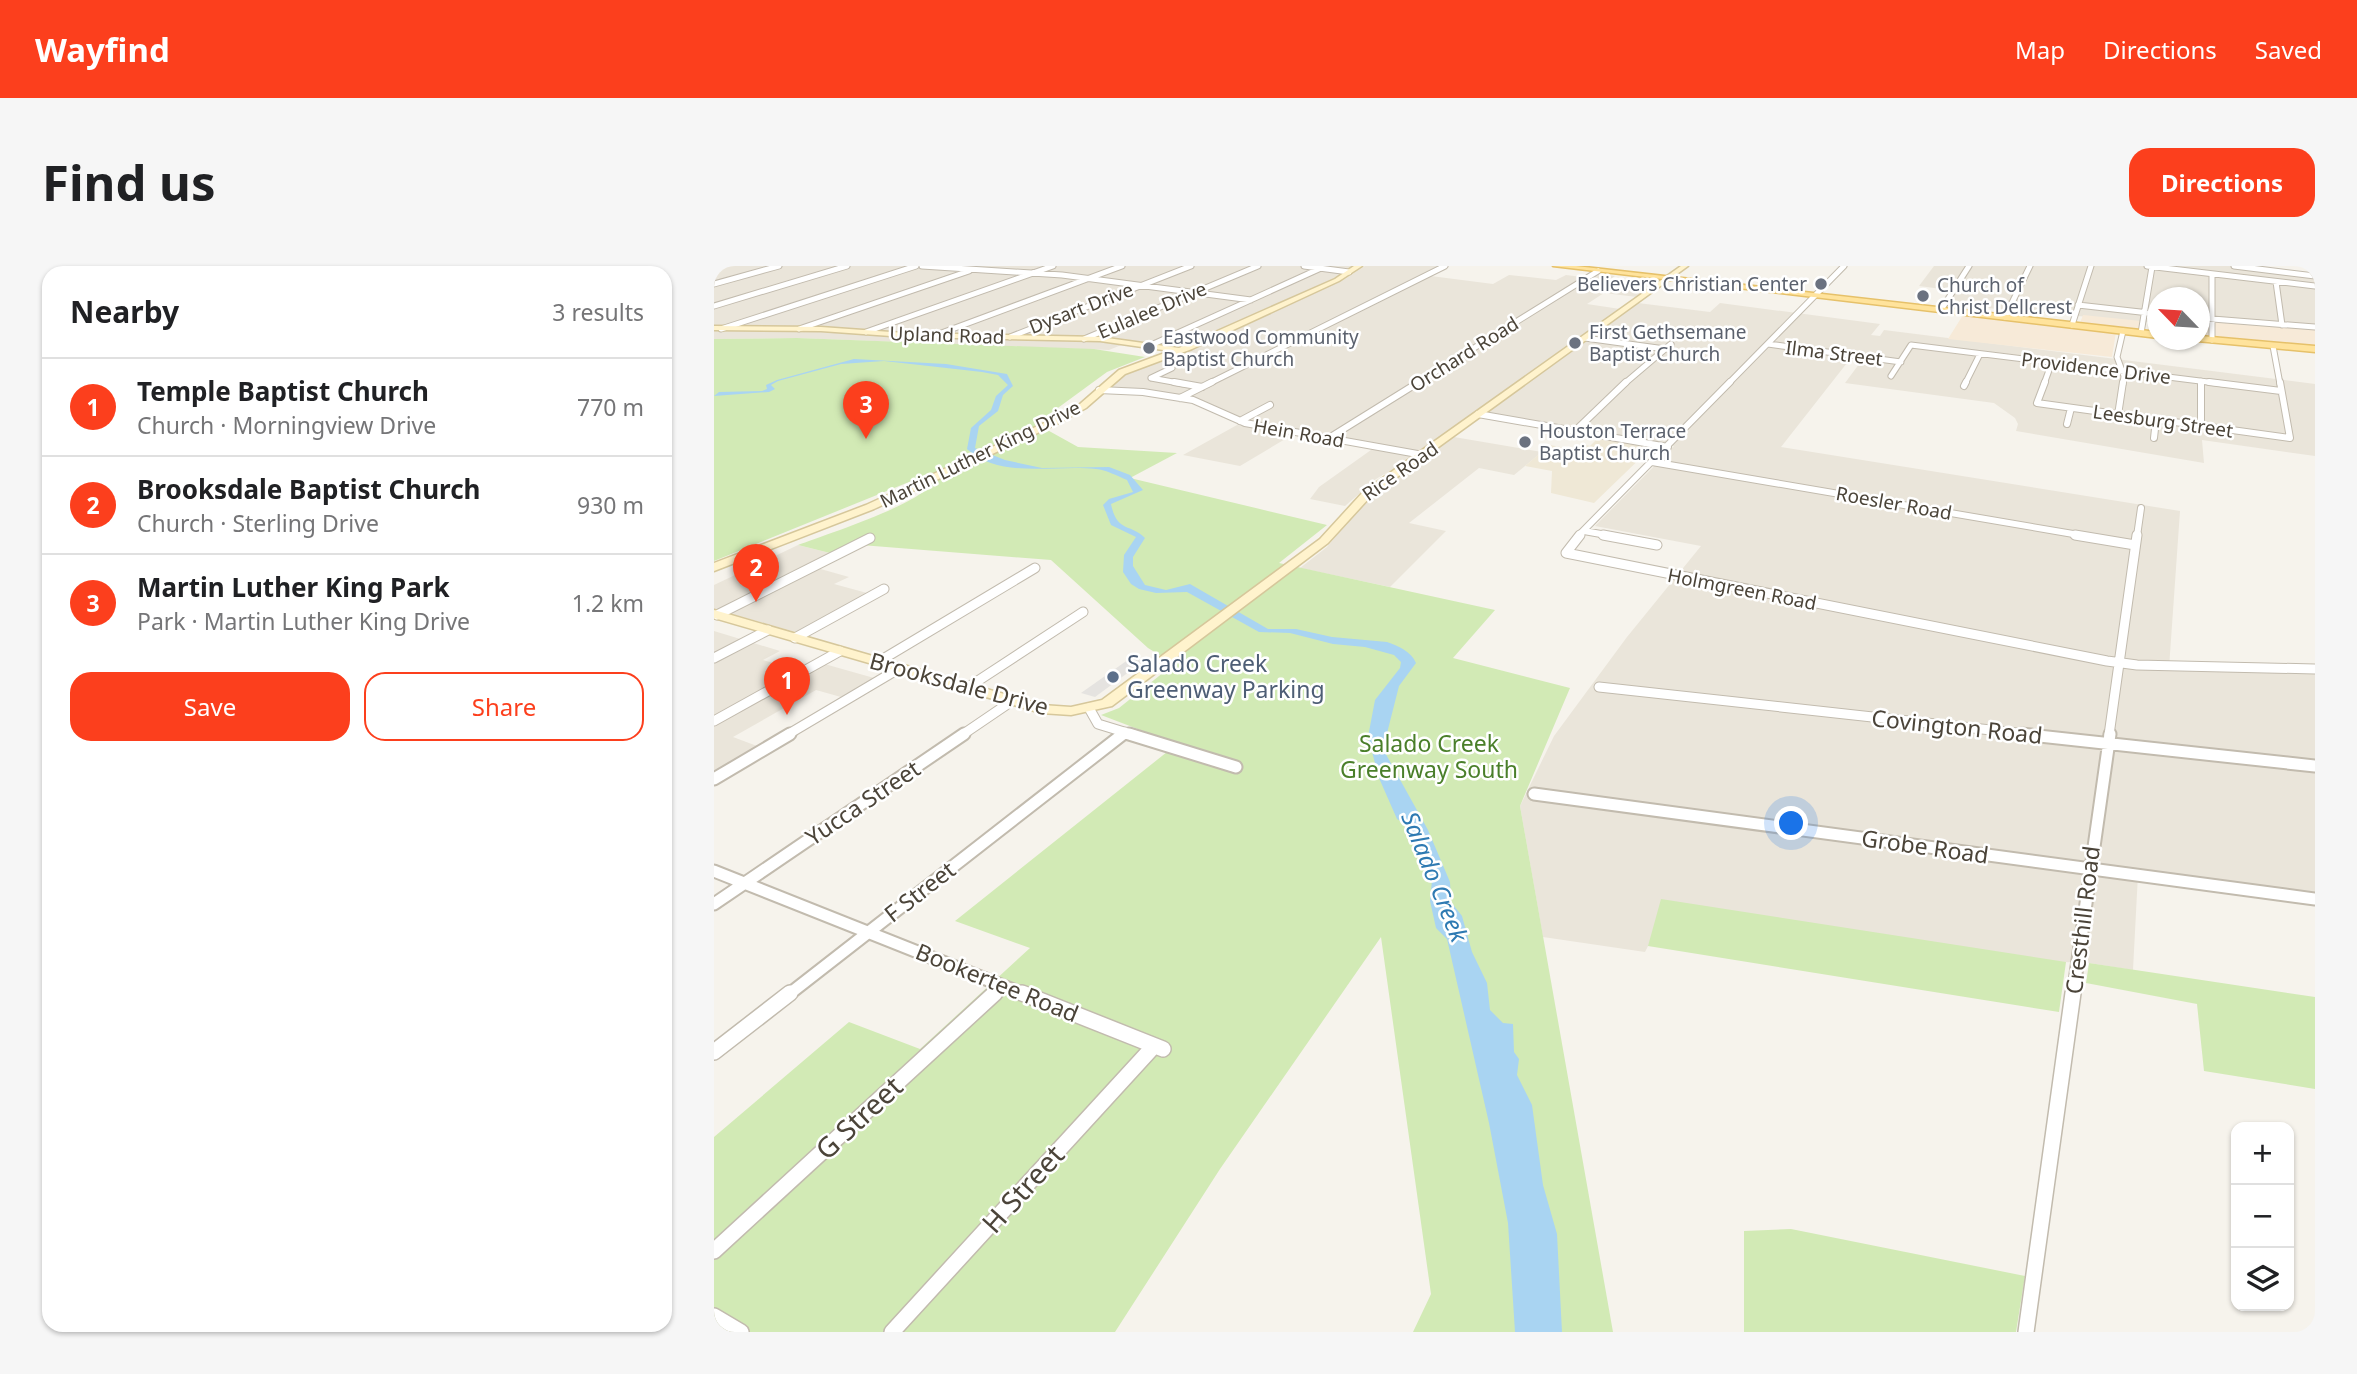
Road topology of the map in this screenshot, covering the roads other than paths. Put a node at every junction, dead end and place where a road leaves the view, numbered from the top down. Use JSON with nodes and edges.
{"nodes":[{"id":1,"x":779,"y":266,"type":"edge"},
{"id":2,"x":847,"y":266,"type":"edge"},
{"id":3,"x":916,"y":266,"type":"edge"},
{"id":4,"x":922,"y":266,"type":"edge"},
{"id":5,"x":985,"y":266,"type":"edge"},
{"id":6,"x":1053,"y":266,"type":"edge"},
{"id":7,"x":1122,"y":266,"type":"edge"},
{"id":8,"x":1191,"y":266,"type":"edge"},
{"id":9,"x":1258,"y":266,"type":"edge"},
{"id":10,"x":1304,"y":266,"type":"edge"},
{"id":11,"x":1359,"y":266,"type":"edge"},
{"id":12,"x":1445,"y":266,"type":"edge"},
{"id":13,"x":1557,"y":266,"type":"edge"},
{"id":14,"x":1685,"y":266,"type":"edge"},
{"id":15,"x":1844,"y":266,"type":"edge"},
{"id":16,"x":1969,"y":266,"type":"edge"},
{"id":17,"x":2030,"y":266,"type":"edge"},
{"id":18,"x":2091,"y":266,"type":"edge"},
{"id":19,"x":2150,"y":266,"type":"edge"},
{"id":20,"x":2234,"y":266,"type":"edge"},
{"id":21,"x":1321,"y":268,"type":"junction"},
{"id":22,"x":976,"y":269,"type":"junction"},
{"id":23,"x":1598,"y":271,"type":"junction"},
{"id":24,"x":1034,"y":272,"type":"junction"},
{"id":25,"x":1349,"y":272,"type":"junction"},
{"id":26,"x":2212,"y":274,"type":"junction"},
{"id":27,"x":2315,"y":276,"type":"edge"},
{"id":28,"x":1089,"y":278,"type":"junction"},
{"id":29,"x":1668,"y":278,"type":"junction"},
{"id":30,"x":2276,"y":282,"type":"junction"},
{"id":31,"x":714,"y":284,"type":"edge"},
{"id":32,"x":1141,"y":285,"type":"junction"},
{"id":33,"x":2315,"y":286,"type":"edge"},
{"id":34,"x":1195,"y":292,"type":"junction"},
{"id":35,"x":1815,"y":296,"type":"junction"},
{"id":36,"x":1251,"y":300,"type":"junction"},
{"id":37,"x":2078,"y":305,"type":"junction"},
{"id":38,"x":714,"y":306,"type":"edge"},
{"id":39,"x":1941,"y":310,"type":"junction"},
{"id":40,"x":2144,"y":312,"type":"junction"},
{"id":41,"x":2147,"y":312,"type":"edge"},
{"id":42,"x":2005,"y":317,"type":"junction"},
{"id":43,"x":2212,"y":319,"type":"junction"},
{"id":44,"x":2072,"y":325,"type":"junction"},
{"id":45,"x":2282,"y":325,"type":"junction"},
{"id":46,"x":2315,"y":327,"type":"edge"},
{"id":47,"x":799,"y":328,"type":"junction"},
{"id":48,"x":718,"y":329,"type":"edge"},
{"id":49,"x":2123,"y":331,"type":"junction"},
{"id":50,"x":866,"y":332,"type":"junction"},
{"id":51,"x":2141,"y":333,"type":"junction"},
{"id":52,"x":2147,"y":334,"type":"edge"},
{"id":53,"x":936,"y":335,"type":"junction"},
{"id":54,"x":1010,"y":337,"type":"junction"},
{"id":55,"x":1585,"y":338,"type":"junction"},
{"id":56,"x":1084,"y":339,"type":"junction"},
{"id":57,"x":2212,"y":340,"type":"joint"},
{"id":58,"x":1671,"y":344,"type":"dead end"},
{"id":59,"x":1768,"y":344,"type":"junction"},
{"id":60,"x":1149,"y":346,"type":"junction"},
{"id":61,"x":2273,"y":346,"type":"junction"},
{"id":62,"x":1664,"y":349,"type":"junction"},
{"id":63,"x":2315,"y":349,"type":"edge"},
{"id":64,"x":1180,"y":351,"type":"junction"},
{"id":65,"x":1980,"y":354,"type":"junction"},
{"id":66,"x":1901,"y":362,"type":"junction"},
{"id":67,"x":2052,"y":362,"type":"junction"},
{"id":68,"x":1172,"y":368,"type":"dead end"},
{"id":69,"x":2124,"y":372,"type":"junction"},
{"id":70,"x":1891,"y":376,"type":"dead end"},
{"id":71,"x":2201,"y":381,"type":"junction"},
{"id":72,"x":1964,"y":386,"type":"dead end"},
{"id":73,"x":1202,"y":387,"type":"junction"},
{"id":74,"x":1099,"y":390,"type":"junction"},
{"id":75,"x":2281,"y":391,"type":"junction"},
{"id":76,"x":1180,"y":398,"type":"junction"},
{"id":77,"x":1270,"y":405,"type":"dead end"},
{"id":78,"x":2071,"y":408,"type":"junction"},
{"id":79,"x":1478,"y":415,"type":"junction"},
{"id":80,"x":2118,"y":415,"type":"junction"},
{"id":81,"x":2156,"y":420,"type":"junction"},
{"id":82,"x":1240,"y":421,"type":"junction"},
{"id":83,"x":2067,"y":424,"type":"dead end"},
{"id":84,"x":2201,"y":426,"type":"junction"},
{"id":85,"x":1574,"y":431,"type":"junction"},
{"id":86,"x":1329,"y":438,"type":"junction"},
{"id":87,"x":2154,"y":438,"type":"dead end"},
{"id":88,"x":1668,"y":447,"type":"junction"},
{"id":89,"x":1423,"y":455,"type":"junction"},
{"id":90,"x":1652,"y":462,"type":"junction"},
{"id":91,"x":2141,"y":508,"type":"dead end"},
{"id":92,"x":1584,"y":531,"type":"junction"},
{"id":93,"x":870,"y":538,"type":"dead end"},
{"id":94,"x":1657,"y":545,"type":"dead end"},
{"id":95,"x":2135,"y":545,"type":"junction"},
{"id":96,"x":714,"y":567,"type":"edge"},
{"id":97,"x":1035,"y":568,"type":"dead end"},
{"id":98,"x":884,"y":590,"type":"dead end"},
{"id":99,"x":1083,"y":612,"type":"dead end"},
{"id":100,"x":715,"y":615,"type":"edge"},
{"id":101,"x":768,"y":630,"type":"junction"},
{"id":102,"x":795,"y":638,"type":"junction"},
{"id":103,"x":840,"y":651,"type":"junction"},
{"id":104,"x":714,"y":658,"type":"edge"},
{"id":105,"x":878,"y":662,"type":"junction"},
{"id":106,"x":2117,"y":662,"type":"junction"},
{"id":107,"x":900,"y":668,"type":"junction"},
{"id":108,"x":2315,"y":669,"type":"edge"},
{"id":109,"x":1599,"y":687,"type":"dead end"},
{"id":110,"x":967,"y":688,"type":"junction"},
{"id":111,"x":1012,"y":701,"type":"junction"},
{"id":112,"x":1090,"y":708,"type":"junction"},
{"id":113,"x":714,"y":721,"type":"edge"},
{"id":114,"x":1125,"y":732,"type":"junction"},
{"id":115,"x":2106,"y":743,"type":"junction"},
{"id":116,"x":1236,"y":766,"type":"dead end"},
{"id":117,"x":2315,"y":766,"type":"edge"},
{"id":118,"x":714,"y":779,"type":"edge"},
{"id":119,"x":1534,"y":794,"type":"dead end"},
{"id":120,"x":2089,"y":869,"type":"junction"},
{"id":121,"x":714,"y":871,"type":"edge"},
{"id":122,"x":745,"y":883,"type":"junction"},
{"id":123,"x":2315,"y":899,"type":"edge"},
{"id":124,"x":714,"y":904,"type":"edge"},
{"id":125,"x":869,"y":932,"type":"junction"},
{"id":126,"x":1003,"y":986,"type":"junction"},
{"id":127,"x":1158,"y":1047,"type":"joint"},
{"id":128,"x":714,"y":1052,"type":"edge"},
{"id":129,"x":714,"y":1251,"type":"edge"},
{"id":130,"x":714,"y":1316,"type":"edge"},
{"id":131,"x":741,"y":1332,"type":"edge"},
{"id":132,"x":892,"y":1332,"type":"edge"},
{"id":133,"x":2026,"y":1332,"type":"edge"}],
"edges":[{"from":1,"to":31,"type":"street"},
{"from":2,"to":38,"type":"street"},
{"from":3,"to":48,"type":"street"},
{"from":4,"to":22,"type":"street"},
{"from":5,"to":22,"type":"street"},
{"from":6,"to":24,"type":"street"},
{"from":7,"to":28,"type":"street"},
{"from":8,"to":32,"type":"street","name":"Dysart Drive"},
{"from":9,"to":34,"type":"street","name":"Eulalee Drive"},
{"from":10,"to":21,"type":"street"},
{"from":11,"to":25,"type":"street","name":"Martin Luther King Drive"},
{"from":12,"to":73,"type":"street"},
{"from":13,"to":23,"type":"main road"},
{"from":14,"to":29,"type":"street","name":"Rice Road"},
{"from":15,"to":35,"type":"street","name":"Holmgreen Road"},
{"from":16,"to":39,"type":"street"},
{"from":17,"to":42,"type":"street"},
{"from":18,"to":37,"type":"street"},
{"from":19,"to":26,"type":"street"},
{"from":19,"to":40,"type":"street"},
{"from":20,"to":27,"type":"street"},
{"from":21,"to":25,"type":"street"},
{"from":21,"to":36,"type":"street"},
{"from":22,"to":24,"type":"street"},
{"from":22,"to":47,"type":"street"},
{"from":23,"to":29,"type":"main road"},
{"from":23,"to":86,"type":"street","name":"Orchard Road"},
{"from":24,"to":28,"type":"street"},
{"from":24,"to":50,"type":"street"},
{"from":25,"to":64,"type":"street","name":"Martin Luther King Drive"},
{"from":26,"to":30,"type":"street"},
{"from":26,"to":43,"type":"street"},
{"from":28,"to":32,"type":"street"},
{"from":28,"to":53,"type":"street"},
{"from":29,"to":35,"type":"main road"},
{"from":29,"to":55,"type":"street","name":"Rice Road"},
{"from":30,"to":33,"type":"street"},
{"from":30,"to":45,"type":"street"},
{"from":32,"to":34,"type":"street"},
{"from":32,"to":54,"type":"street","name":"Dysart Drive"},
{"from":34,"to":36,"type":"street"},
{"from":34,"to":56,"type":"street","name":"Eulalee Drive"},
{"from":35,"to":39,"type":"main road"},
{"from":35,"to":59,"type":"street","name":"Holmgreen Road"},
{"from":36,"to":60,"type":"street"},
{"from":37,"to":40,"type":"street"},
{"from":37,"to":44,"type":"street"},
{"from":39,"to":42,"type":"main road"},
{"from":40,"to":41,"type":"street"},
{"from":40,"to":51,"type":"street"},
{"from":42,"to":44,"type":"main road"},
{"from":43,"to":45,"type":"street"},
{"from":43,"to":57,"type":"street"},
{"from":44,"to":49,"type":"main road"},
{"from":45,"to":46,"type":"street"},
{"from":47,"to":48,"type":"street","name":"Upland Road"},
{"from":47,"to":50,"type":"street","name":"Upland Road"},
{"from":49,"to":51,"type":"main road"},
{"from":49,"to":69,"type":"street"},
{"from":50,"to":53,"type":"street","name":"Upland Road"},
{"from":51,"to":52,"type":"main road"},
{"from":53,"to":54,"type":"street","name":"Upland Road"},
{"from":54,"to":56,"type":"street","name":"Upland Road"},
{"from":55,"to":62,"type":"street"},
{"from":55,"to":79,"type":"street","name":"Rice Road"},
{"from":56,"to":60,"type":"street","name":"Upland Road"},
{"from":57,"to":61,"type":"main road"},
{"from":58,"to":62,"type":"street"},
{"from":59,"to":66,"type":"street","name":"Ilma Street"},
{"from":59,"to":88,"type":"street","name":"Holmgreen Road"},
{"from":60,"to":64,"type":"street","name":"Upland Road"},
{"from":61,"to":63,"type":"main road"},
{"from":61,"to":75,"type":"street"},
{"from":62,"to":85,"type":"street"},
{"from":64,"to":74,"type":"street","name":"Martin Luther King Drive"},
{"from":65,"to":66,"type":"street","name":"Providence Drive"},
{"from":65,"to":67,"type":"street","name":"Providence Drive"},
{"from":65,"to":72,"type":"street"},
{"from":66,"to":70,"type":"street"},
{"from":67,"to":69,"type":"street","name":"Providence Drive"},
{"from":67,"to":78,"type":"street","name":"Leesburg Street"},
{"from":68,"to":73,"type":"street"},
{"from":69,"to":71,"type":"street","name":"Providence Drive"},
{"from":69,"to":80,"type":"street"},
{"from":71,"to":75,"type":"street","name":"Providence Drive"},
{"from":71,"to":84,"type":"street"},
{"from":73,"to":76,"type":"street"},
{"from":74,"to":76,"type":"street","name":"Hein Road"},
{"from":74,"to":96,"type":"street","name":"Martin Luther King Drive"},
{"from":75,"to":84,"type":"street","name":"Leesburg Street"},
{"from":76,"to":82,"type":"street","name":"Hein Road"},
{"from":77,"to":82,"type":"street"},
{"from":78,"to":80,"type":"street","name":"Leesburg Street"},
{"from":78,"to":83,"type":"street"},
{"from":79,"to":85,"type":"street"},
{"from":79,"to":89,"type":"street","name":"Rice Road"},
{"from":80,"to":81,"type":"street","name":"Leesburg Street"},
{"from":81,"to":84,"type":"street","name":"Leesburg Street"},
{"from":81,"to":87,"type":"street"},
{"from":82,"to":86,"type":"street","name":"Hein Road"},
{"from":85,"to":88,"type":"street"},
{"from":86,"to":89,"type":"street","name":"Hein Road"},
{"from":88,"to":90,"type":"street","name":"Holmgreen Road"},
{"from":89,"to":112,"type":"street","name":"Rice Road"},
{"from":90,"to":92,"type":"street","name":"Holmgreen Road"},
{"from":90,"to":95,"type":"street","name":"Roesler Road"},
{"from":91,"to":95,"type":"street","name":"Cresthill Road"},
{"from":92,"to":94,"type":"street"},
{"from":92,"to":106,"type":"street","name":"Holmgreen Road"},
{"from":93,"to":100,"type":"street"},
{"from":95,"to":106,"type":"street","name":"Cresthill Road"},
{"from":97,"to":105,"type":"street"},
{"from":98,"to":102,"type":"street"},
{"from":99,"to":110,"type":"street"},
{"from":100,"to":101,"type":"street","name":"Brooksdale Drive"},
{"from":101,"to":102,"type":"street","name":"Brooksdale Drive"},
{"from":101,"to":104,"type":"street"},
{"from":102,"to":103,"type":"street","name":"Brooksdale Drive"},
{"from":103,"to":105,"type":"street","name":"Brooksdale Drive"},
{"from":103,"to":113,"type":"street"},
{"from":105,"to":107,"type":"street","name":"Brooksdale Drive"},
{"from":106,"to":108,"type":"street","name":"Holmgreen Road"},
{"from":106,"to":115,"type":"street","name":"Cresthill Road"},
{"from":107,"to":110,"type":"street","name":"Brooksdale Drive"},
{"from":107,"to":118,"type":"street"},
{"from":109,"to":115,"type":"street","name":"Covington Road"},
{"from":110,"to":111,"type":"street","name":"Brooksdale Drive"},
{"from":111,"to":112,"type":"street","name":"Brooksdale Drive"},
{"from":111,"to":122,"type":"street","name":"Yucca Street"},
{"from":112,"to":114,"type":"street"},
{"from":114,"to":116,"type":"street"},
{"from":114,"to":125,"type":"street","name":"F Street"},
{"from":115,"to":117,"type":"street","name":"Covington Road"},
{"from":115,"to":120,"type":"street","name":"Cresthill Road"},
{"from":119,"to":120,"type":"street","name":"Grobe Road"},
{"from":120,"to":123,"type":"street","name":"Grobe Road"},
{"from":120,"to":133,"type":"street","name":"Cresthill Road"},
{"from":121,"to":122,"type":"street","name":"Bookertee Road"},
{"from":122,"to":124,"type":"street","name":"Yucca Street"},
{"from":122,"to":125,"type":"street","name":"Bookertee Road"},
{"from":125,"to":126,"type":"street","name":"Bookertee Road"},
{"from":125,"to":128,"type":"street","name":"F Street"},
{"from":126,"to":127,"type":"street","name":"Bookertee Road"},
{"from":126,"to":129,"type":"street","name":"G Street"},
{"from":127,"to":132,"type":"street","name":"H Street"},
{"from":130,"to":131,"type":"street"}]}
